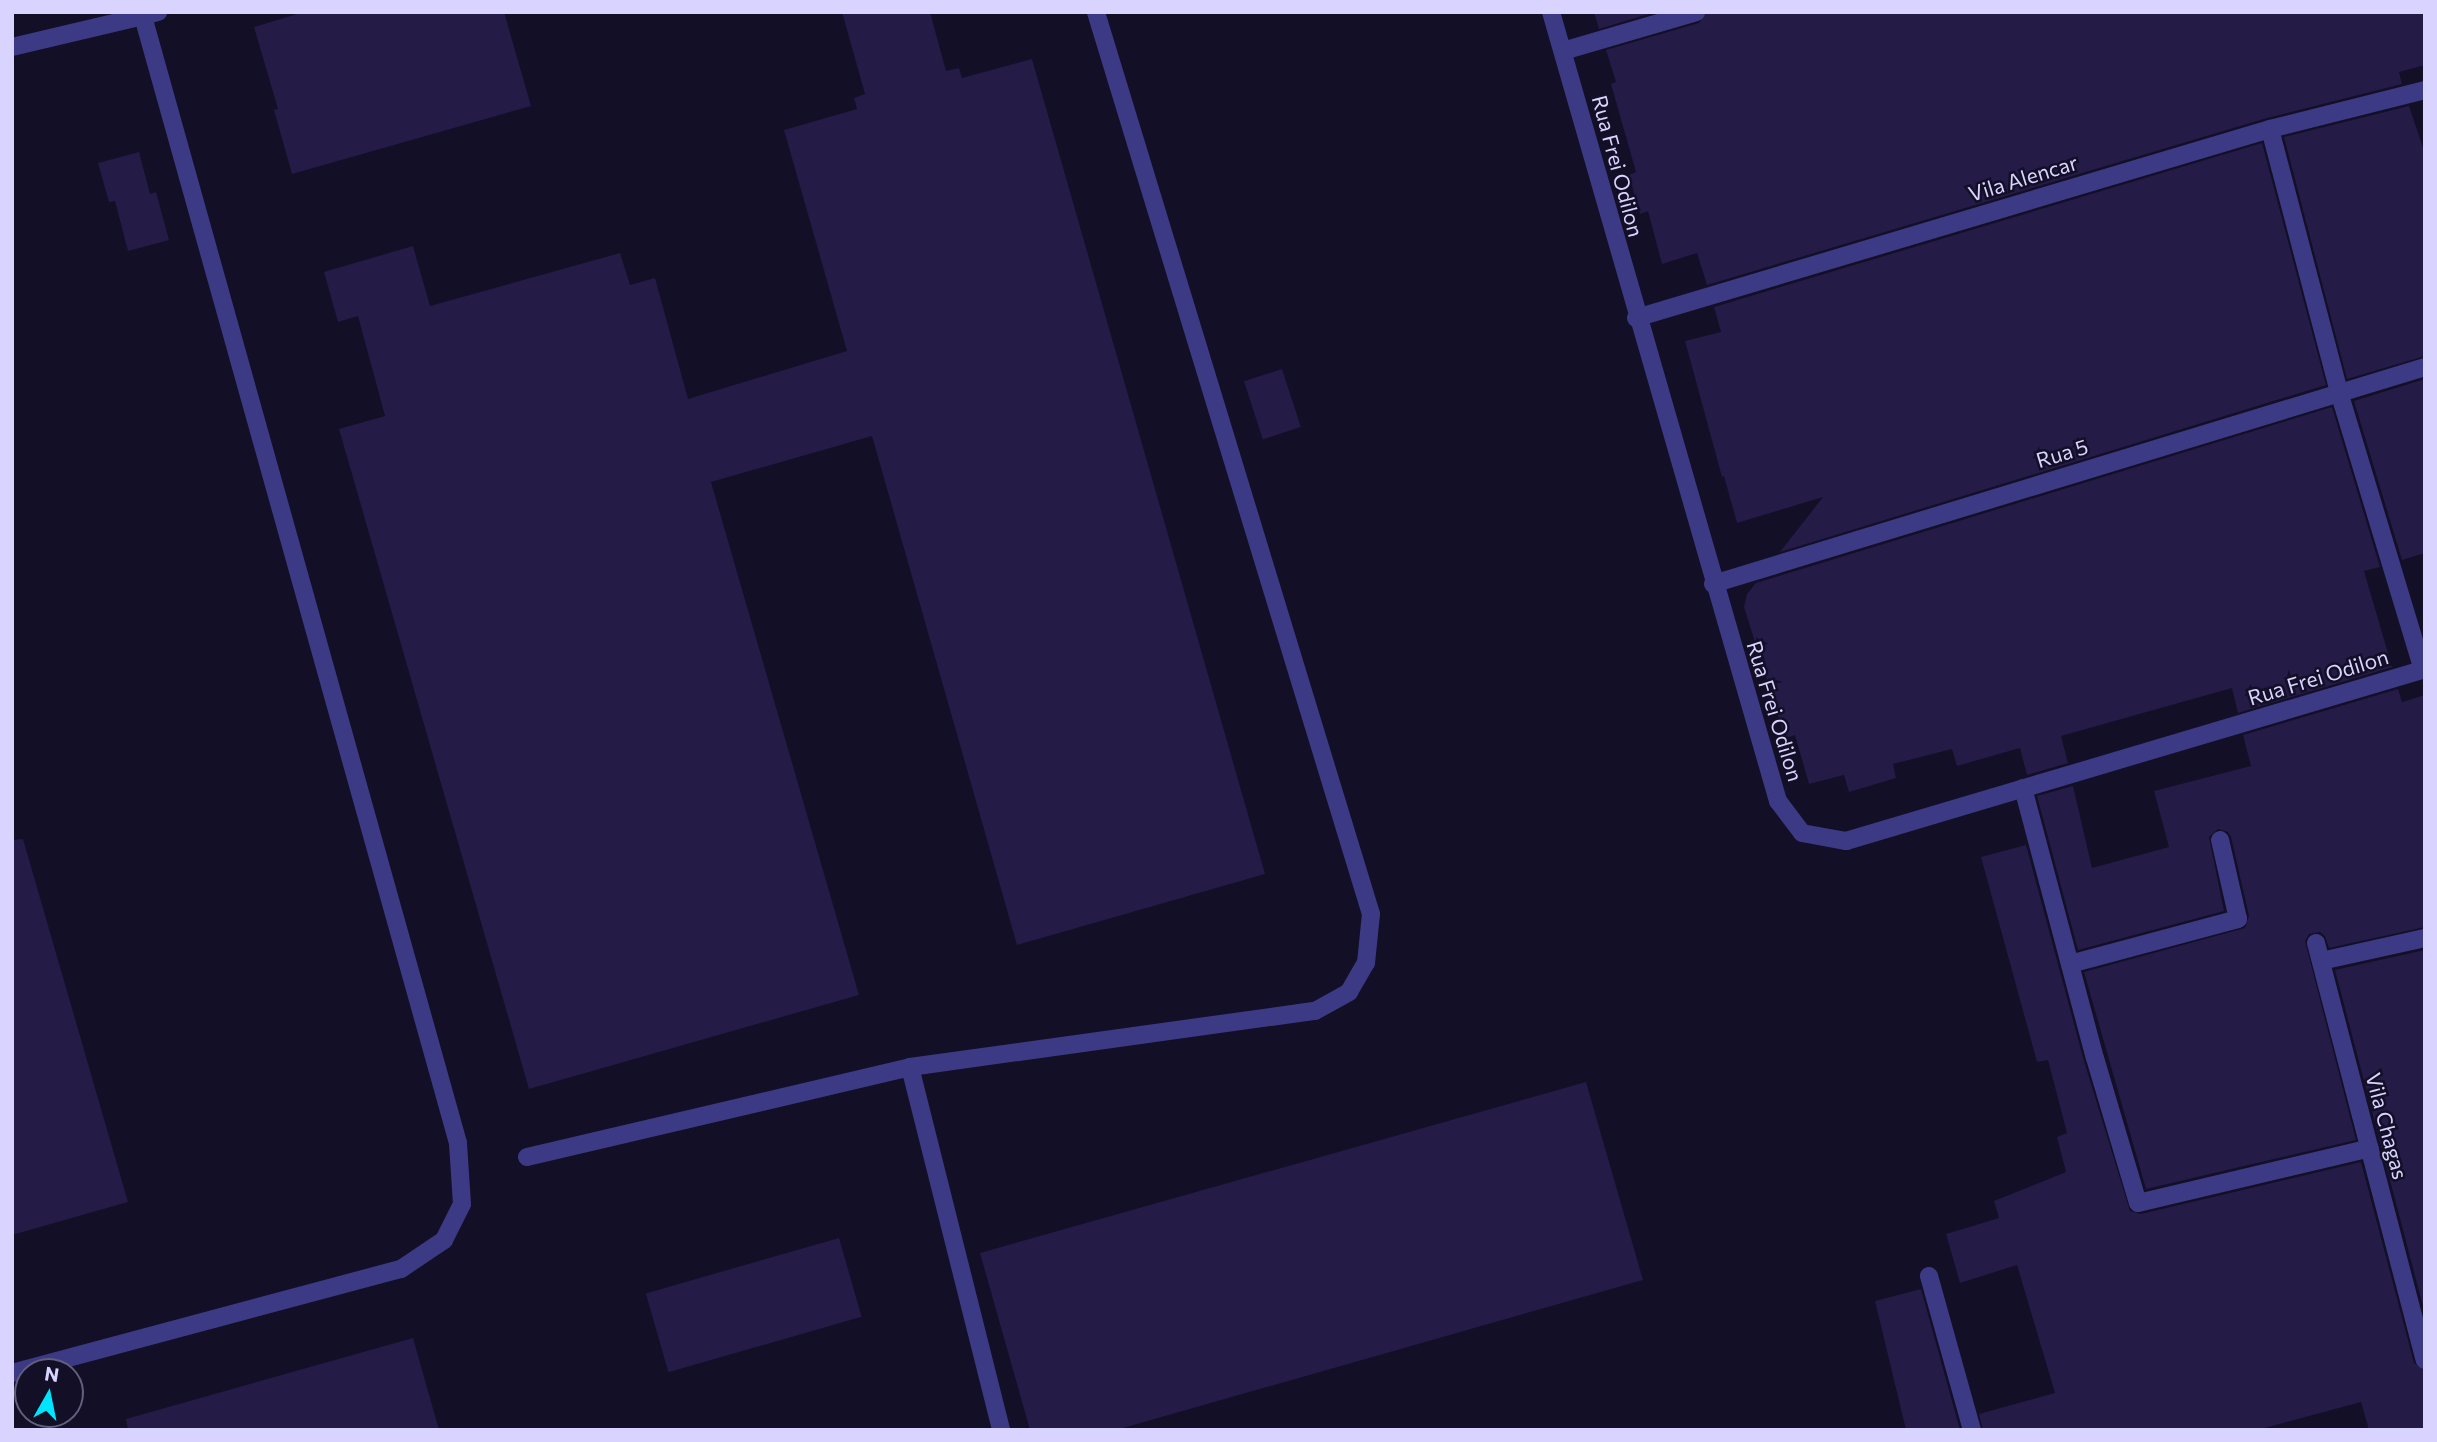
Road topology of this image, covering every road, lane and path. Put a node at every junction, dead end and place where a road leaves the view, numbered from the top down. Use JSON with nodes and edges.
{"nodes":[{"id":1,"x":1096,"y":12,"type":"edge"},
{"id":2,"x":1551,"y":12,"type":"edge"},
{"id":3,"x":1696,"y":12,"type":"edge"},
{"id":4,"x":151,"y":14,"type":"edge"},
{"id":5,"x":12,"y":47,"type":"edge"},
{"id":6,"x":1563,"y":51,"type":"junction"},
{"id":7,"x":2425,"y":90,"type":"edge"},
{"id":8,"x":2270,"y":129,"type":"junction"},
{"id":9,"x":1636,"y":317,"type":"junction"},
{"id":10,"x":2425,"y":367,"type":"edge"},
{"id":11,"x":2339,"y":392,"type":"junction"},
{"id":12,"x":1713,"y":584,"type":"junction"},
{"id":13,"x":2424,"y":669,"type":"edge"},
{"id":14,"x":2023,"y":789,"type":"junction"},
{"id":15,"x":2221,"y":840,"type":"dead end"},
{"id":16,"x":2425,"y":938,"type":"edge"},
{"id":17,"x":2070,"y":964,"type":"junction"},
{"id":18,"x":910,"y":1067,"type":"junction"},
{"id":19,"x":2370,"y":1148,"type":"junction"},
{"id":20,"x":527,"y":1157,"type":"dead end"},
{"id":21,"x":1929,"y":1276,"type":"dead end"},
{"id":22,"x":2425,"y":1360,"type":"edge"},
{"id":23,"x":12,"y":1373,"type":"edge"},
{"id":24,"x":1001,"y":1430,"type":"edge"},
{"id":25,"x":1972,"y":1430,"type":"edge"}],
"edges":[{"from":1,"to":18,"type":"street"},
{"from":2,"to":6,"type":"street","name":"Rua Frei Odilon"},
{"from":3,"to":6,"type":"street"},
{"from":4,"to":5,"type":"street"},
{"from":4,"to":23,"type":"street"},
{"from":6,"to":9,"type":"street","name":"Rua Frei Odilon"},
{"from":7,"to":8,"type":"street","name":"Vila Alencar"},
{"from":8,"to":9,"type":"street","name":"Vila Alencar"},
{"from":8,"to":11,"type":"street","name":"Rua Frei Odilon"},
{"from":9,"to":12,"type":"street","name":"Rua Frei Odilon"},
{"from":10,"to":11,"type":"street","name":"Rua 5"},
{"from":11,"to":12,"type":"street","name":"Rua 5"},
{"from":11,"to":13,"type":"street","name":"Rua Frei Odilon"},
{"from":12,"to":14,"type":"street","name":"Rua Frei Odilon"},
{"from":13,"to":14,"type":"street","name":"Rua Frei Odilon"},
{"from":14,"to":17,"type":"street"},
{"from":15,"to":17,"type":"street"},
{"from":16,"to":19,"type":"street","name":"Vila Chagas"},
{"from":17,"to":19,"type":"street"},
{"from":18,"to":20,"type":"street"},
{"from":18,"to":24,"type":"street"},
{"from":19,"to":22,"type":"street","name":"Vila Chagas"},
{"from":21,"to":25,"type":"street"}]}
